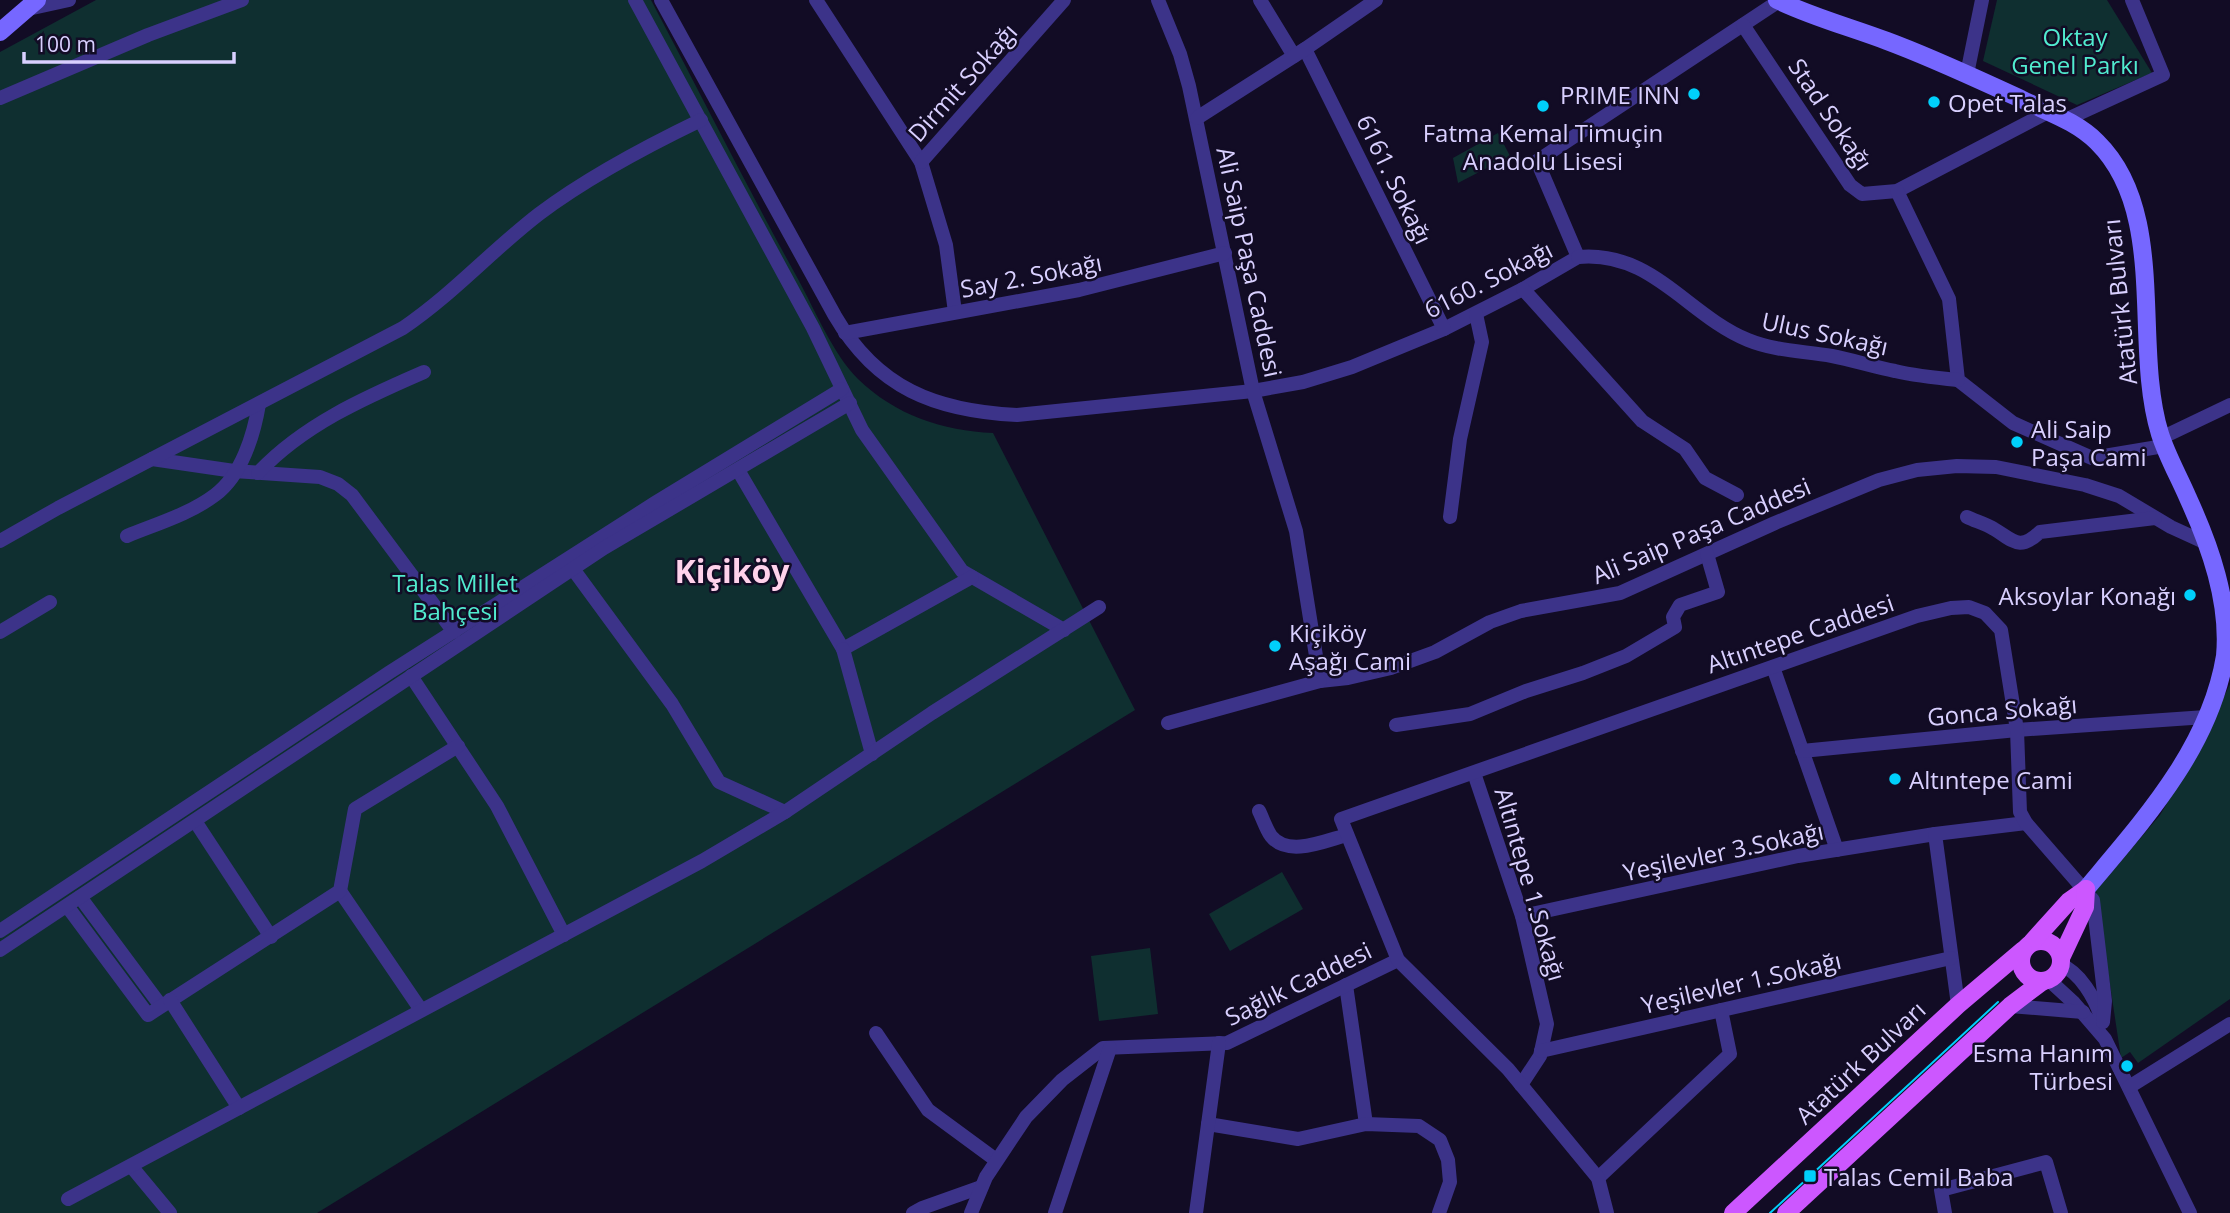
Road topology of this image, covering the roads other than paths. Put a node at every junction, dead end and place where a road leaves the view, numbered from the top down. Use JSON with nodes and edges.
{"nodes":[{"id":1,"x":69,"y":0,"type":"edge"},
{"id":2,"x":242,"y":0,"type":"edge"},
{"id":3,"x":635,"y":0,"type":"edge"},
{"id":4,"x":661,"y":0,"type":"edge"},
{"id":5,"x":816,"y":0,"type":"edge"},
{"id":6,"x":1064,"y":0,"type":"edge"},
{"id":7,"x":1158,"y":0,"type":"edge"},
{"id":8,"x":1260,"y":0,"type":"edge"},
{"id":9,"x":1376,"y":0,"type":"edge"},
{"id":10,"x":1982,"y":0,"type":"edge"},
{"id":11,"x":2132,"y":0,"type":"edge"},
{"id":12,"x":1784,"y":2,"type":"edge"},
{"id":13,"x":32,"y":4,"type":"edge"},
{"id":14,"x":1743,"y":25,"type":"junction"},
{"id":15,"x":0,"y":32,"type":"edge"},
{"id":16,"x":1300,"y":52,"type":"junction"},
{"id":17,"x":1967,"y":74,"type":"junction"},
{"id":18,"x":0,"y":98,"type":"edge"},
{"id":19,"x":2048,"y":112,"type":"junction"},
{"id":20,"x":1197,"y":118,"type":"junction"},
{"id":21,"x":701,"y":120,"type":"junction"},
{"id":22,"x":2065,"y":120,"type":"junction"},
{"id":23,"x":921,"y":162,"type":"junction"},
{"id":24,"x":1896,"y":191,"type":"junction"},
{"id":25,"x":1224,"y":253,"type":"junction"},
{"id":26,"x":1578,"y":257,"type":"junction"},
{"id":27,"x":1523,"y":289,"type":"junction"},
{"id":28,"x":956,"y":312,"type":"junction"},
{"id":29,"x":1476,"y":314,"type":"junction"},
{"id":30,"x":1444,"y":329,"type":"junction"},
{"id":31,"x":845,"y":333,"type":"junction"},
{"id":32,"x":424,"y":372,"type":"dead end"},
{"id":33,"x":1958,"y":380,"type":"junction"},
{"id":34,"x":842,"y":389,"type":"junction"},
{"id":35,"x":1247,"y":392,"type":"junction"},
{"id":36,"x":850,"y":403,"type":"junction"},
{"id":37,"x":259,"y":404,"type":"junction"},
{"id":38,"x":2230,"y":405,"type":"edge"},
{"id":39,"x":2163,"y":442,"type":"junction"},
{"id":40,"x":152,"y":459,"type":"junction"},
{"id":41,"x":737,"y":470,"type":"junction"},
{"id":42,"x":234,"y":471,"type":"junction"},
{"id":43,"x":258,"y":473,"type":"junction"},
{"id":44,"x":1737,"y":495,"type":"dead end"},
{"id":45,"x":1450,"y":517,"type":"dead end"},
{"id":46,"x":1967,"y":517,"type":"dead end"},
{"id":47,"x":2155,"y":518,"type":"junction"},
{"id":48,"x":127,"y":536,"type":"dead end"},
{"id":49,"x":0,"y":541,"type":"edge"},
{"id":50,"x":2206,"y":543,"type":"junction"},
{"id":51,"x":1707,"y":554,"type":"junction"},
{"id":52,"x":573,"y":569,"type":"junction"},
{"id":53,"x":972,"y":577,"type":"junction"},
{"id":54,"x":50,"y":602,"type":"dead end"},
{"id":55,"x":1099,"y":607,"type":"dead end"},
{"id":56,"x":1063,"y":630,"type":"junction"},
{"id":57,"x":0,"y":632,"type":"edge"},
{"id":58,"x":454,"y":632,"type":"junction"},
{"id":59,"x":2228,"y":639,"type":"edge"},
{"id":60,"x":843,"y":649,"type":"junction"},
{"id":61,"x":1773,"y":667,"type":"junction"},
{"id":62,"x":411,"y":676,"type":"junction"},
{"id":63,"x":1320,"y":681,"type":"junction"},
{"id":64,"x":2206,"y":717,"type":"junction"},
{"id":65,"x":1168,"y":723,"type":"dead end"},
{"id":66,"x":1396,"y":725,"type":"dead end"},
{"id":67,"x":2017,"y":730,"type":"junction"},
{"id":68,"x":458,"y":746,"type":"junction"},
{"id":69,"x":1802,"y":751,"type":"junction"},
{"id":70,"x":872,"y":754,"type":"junction"},
{"id":71,"x":1474,"y":773,"type":"junction"},
{"id":72,"x":1259,"y":811,"type":"dead end"},
{"id":73,"x":785,"y":812,"type":"junction"},
{"id":74,"x":195,"y":821,"type":"junction"},
{"id":75,"x":2026,"y":822,"type":"junction"},
{"id":76,"x":1935,"y":834,"type":"junction"},
{"id":77,"x":1347,"y":835,"type":"junction"},
{"id":78,"x":1837,"y":850,"type":"junction"},
{"id":79,"x":2086,"y":889,"type":"junction"},
{"id":80,"x":340,"y":891,"type":"junction"},
{"id":81,"x":80,"y":897,"type":"junction"},
{"id":82,"x":67,"y":906,"type":"junction"},
{"id":83,"x":1522,"y":916,"type":"junction"},
{"id":84,"x":0,"y":932,"type":"edge"},
{"id":85,"x":564,"y":935,"type":"junction"},
{"id":86,"x":271,"y":937,"type":"junction"},
{"id":87,"x":2027,"y":946,"type":"junction"},
{"id":88,"x":0,"y":950,"type":"edge"},
{"id":89,"x":1951,"y":958,"type":"junction"},
{"id":90,"x":1398,"y":960,"type":"junction"},
{"id":91,"x":2061,"y":962,"type":"junction"},
{"id":92,"x":2046,"y":980,"type":"junction"},
{"id":93,"x":1346,"y":985,"type":"junction"},
{"id":94,"x":165,"y":1003,"type":"junction"},
{"id":95,"x":1958,"y":1005,"type":"junction"},
{"id":96,"x":2010,"y":1006,"type":"junction"},
{"id":97,"x":421,"y":1010,"type":"junction"},
{"id":98,"x":1721,"y":1010,"type":"junction"},
{"id":99,"x":2083,"y":1012,"type":"junction"},
{"id":100,"x":2103,"y":1022,"type":"junction"},
{"id":101,"x":2230,"y":1024,"type":"edge"},
{"id":102,"x":876,"y":1033,"type":"dead end"},
{"id":103,"x":2105,"y":1039,"type":"junction"},
{"id":104,"x":1219,"y":1043,"type":"junction"},
{"id":105,"x":1110,"y":1048,"type":"junction"},
{"id":106,"x":1541,"y":1051,"type":"junction"},
{"id":107,"x":1521,"y":1085,"type":"junction"},
{"id":108,"x":2129,"y":1087,"type":"junction"},
{"id":109,"x":239,"y":1108,"type":"junction"},
{"id":110,"x":1208,"y":1124,"type":"junction"},
{"id":111,"x":1366,"y":1125,"type":"junction"},
{"id":112,"x":996,"y":1160,"type":"junction"},
{"id":113,"x":131,"y":1166,"type":"junction"},
{"id":114,"x":1598,"y":1178,"type":"junction"},
{"id":115,"x":981,"y":1187,"type":"junction"},
{"id":116,"x":68,"y":1199,"type":"dead end"},
{"id":117,"x":170,"y":1213,"type":"edge"},
{"id":118,"x":913,"y":1213,"type":"edge"},
{"id":119,"x":971,"y":1213,"type":"edge"},
{"id":120,"x":1055,"y":1213,"type":"edge"},
{"id":121,"x":1196,"y":1213,"type":"edge"},
{"id":122,"x":1439,"y":1213,"type":"edge"},
{"id":123,"x":1607,"y":1213,"type":"edge"},
{"id":124,"x":1733,"y":1213,"type":"edge"},
{"id":125,"x":1786,"y":1213,"type":"edge"},
{"id":126,"x":1945,"y":1213,"type":"edge"},
{"id":127,"x":2061,"y":1213,"type":"edge"},
{"id":128,"x":2190,"y":1213,"type":"edge"}],
"edges":[{"from":1,"to":13,"type":"street"},
{"from":2,"to":18,"type":"street"},
{"from":3,"to":21,"type":"street"},
{"from":4,"to":31,"type":"street","name":"6160. Sokağı"},
{"from":5,"to":23,"type":"street"},
{"from":6,"to":23,"type":"street","name":"Dirmit Sokağı"},
{"from":7,"to":20,"type":"street","name":"Ali Saip Paşa Caddesi"},
{"from":8,"to":16,"type":"street","name":"6161. Sokağı"},
{"from":9,"to":16,"type":"street"},
{"from":10,"to":17,"type":"street"},
{"from":11,"to":22,"type":"street"},
{"from":12,"to":14,"type":"street","name":"6160. Sokağı"},
{"from":12,"to":17,"type":"main road","name":"Atatürk Bulvarı"},
{"from":13,"to":15,"type":"main road"},
{"from":14,"to":24,"type":"street","name":"Stad Sokağı"},
{"from":14,"to":26,"type":"street","name":"6160. Sokağı"},
{"from":16,"to":20,"type":"street"},
{"from":16,"to":30,"type":"street","name":"6161. Sokağı"},
{"from":17,"to":19,"type":"main road","name":"Atatürk Bulvarı"},
{"from":19,"to":22,"type":"main road","name":"Atatürk Bulvarı"},
{"from":19,"to":24,"type":"street","name":"Stad Sokağı"},
{"from":20,"to":25,"type":"street","name":"Ali Saip Paşa Caddesi"},
{"from":21,"to":34,"type":"street"},
{"from":21,"to":37,"type":"street"},
{"from":22,"to":39,"type":"main road","name":"Atatürk Bulvarı"},
{"from":23,"to":28,"type":"street"},
{"from":24,"to":33,"type":"street"},
{"from":25,"to":28,"type":"street","name":"Say 2. Sokağı"},
{"from":25,"to":35,"type":"street","name":"Ali Saip Paşa Caddesi"},
{"from":26,"to":27,"type":"street","name":"6160. Sokağı"},
{"from":26,"to":33,"type":"street","name":"Ulus Sokağı"},
{"from":27,"to":29,"type":"street","name":"6160. Sokağı"},
{"from":27,"to":44,"type":"street"},
{"from":28,"to":31,"type":"street","name":"Say 2. Sokağı"},
{"from":29,"to":30,"type":"street","name":"6160. Sokağı"},
{"from":29,"to":45,"type":"street"},
{"from":30,"to":35,"type":"street","name":"6160. Sokağı"},
{"from":31,"to":35,"type":"street","name":"6160. Sokağı"},
{"from":32,"to":43,"type":"street"},
{"from":33,"to":39,"type":"street"},
{"from":34,"to":36,"type":"street"},
{"from":34,"to":58,"type":"street"},
{"from":35,"to":63,"type":"street","name":"Ali Saip Paşa Caddesi"},
{"from":36,"to":41,"type":"street"},
{"from":36,"to":53,"type":"street"},
{"from":37,"to":40,"type":"street"},
{"from":37,"to":42,"type":"street"},
{"from":38,"to":39,"type":"street"},
{"from":39,"to":50,"type":"main road","name":"Atatürk Bulvarı"},
{"from":40,"to":42,"type":"street"},
{"from":40,"to":49,"type":"street"},
{"from":41,"to":52,"type":"street"},
{"from":41,"to":60,"type":"street"},
{"from":42,"to":43,"type":"street"},
{"from":42,"to":48,"type":"street"},
{"from":43,"to":58,"type":"street"},
{"from":46,"to":47,"type":"street"},
{"from":47,"to":50,"type":"street","name":"Ali Saip Paşa Caddesi"},
{"from":47,"to":51,"type":"street","name":"Ali Saip Paşa Caddesi"},
{"from":50,"to":59,"type":"main road","name":"Atatürk Bulvarı"},
{"from":51,"to":63,"type":"street","name":"Ali Saip Paşa Caddesi"},
{"from":51,"to":66,"type":"street"},
{"from":52,"to":62,"type":"street"},
{"from":52,"to":73,"type":"street"},
{"from":53,"to":56,"type":"street"},
{"from":53,"to":60,"type":"street"},
{"from":54,"to":57,"type":"street"},
{"from":55,"to":56,"type":"street"},
{"from":56,"to":70,"type":"street"},
{"from":58,"to":84,"type":"street"},
{"from":59,"to":64,"type":"main road","name":"Atatürk Bulvarı"},
{"from":60,"to":70,"type":"street"},
{"from":61,"to":67,"type":"street","name":"Altıntepe Caddesi"},
{"from":61,"to":69,"type":"street"},
{"from":61,"to":71,"type":"street","name":"Altıntepe Caddesi"},
{"from":62,"to":68,"type":"street"},
{"from":62,"to":74,"type":"street"},
{"from":63,"to":65,"type":"street"},
{"from":64,"to":67,"type":"street","name":"Gonca Sokağı"},
{"from":64,"to":79,"type":"main road","name":"Atatürk Bulvarı"},
{"from":67,"to":69,"type":"street","name":"Gonca Sokağı"},
{"from":67,"to":75,"type":"street","name":"Altıntepe Caddesi"},
{"from":68,"to":80,"type":"street"},
{"from":68,"to":85,"type":"street"},
{"from":69,"to":78,"type":"street"},
{"from":70,"to":73,"type":"street"},
{"from":71,"to":77,"type":"street","name":"Altıntepe Caddesi"},
{"from":71,"to":83,"type":"street","name":"Altıntepe 1.Sokağı"},
{"from":72,"to":77,"type":"street"},
{"from":73,"to":85,"type":"street"},
{"from":74,"to":81,"type":"street"},
{"from":74,"to":86,"type":"street"},
{"from":75,"to":76,"type":"street","name":"Yeşilevler 3.Sokağı"},
{"from":75,"to":79,"type":"street"},
{"from":76,"to":78,"type":"street","name":"Yeşilevler 3.Sokağı"},
{"from":76,"to":89,"type":"street"},
{"from":77,"to":90,"type":"street"},
{"from":78,"to":83,"type":"street","name":"Yeşilevler 3.Sokağı"},
{"from":79,"to":87,"type":"main road","name":"Atatürk Bulvarı"},
{"from":79,"to":91,"type":"main road","name":"Atatürk Bulvarı"},
{"from":79,"to":100,"type":"street"},
{"from":80,"to":86,"type":"street"},
{"from":80,"to":97,"type":"street"},
{"from":81,"to":82,"type":"street"},
{"from":81,"to":94,"type":"street"},
{"from":82,"to":88,"type":"street"},
{"from":82,"to":94,"type":"street"},
{"from":83,"to":106,"type":"street","name":"Altıntepe 1.Sokağı"},
{"from":85,"to":97,"type":"street"},
{"from":86,"to":94,"type":"street"},
{"from":87,"to":91,"type":"main road"},
{"from":87,"to":92,"type":"main road"},
{"from":87,"to":95,"type":"main road","name":"Atatürk Bulvarı"},
{"from":89,"to":95,"type":"street"},
{"from":89,"to":98,"type":"street","name":"Yeşilevler 1.Sokağı"},
{"from":90,"to":93,"type":"street","name":"Sağlık Caddesi"},
{"from":90,"to":107,"type":"street","name":"Sağlık Caddesi"},
{"from":91,"to":92,"type":"main road"},
{"from":91,"to":100,"type":"street"},
{"from":92,"to":96,"type":"main road"},
{"from":92,"to":99,"type":"street"},
{"from":93,"to":104,"type":"street","name":"Sağlık Caddesi"},
{"from":93,"to":111,"type":"street"},
{"from":94,"to":109,"type":"street"},
{"from":95,"to":124,"type":"main road","name":"Atatürk Bulvarı"},
{"from":96,"to":99,"type":"street"},
{"from":96,"to":125,"type":"main road"},
{"from":97,"to":109,"type":"street"},
{"from":98,"to":106,"type":"street","name":"Yeşilevler 1.Sokağı"},
{"from":98,"to":114,"type":"street"},
{"from":99,"to":103,"type":"street"},
{"from":100,"to":103,"type":"street"},
{"from":101,"to":108,"type":"street"},
{"from":102,"to":112,"type":"street"},
{"from":103,"to":108,"type":"street"},
{"from":104,"to":105,"type":"street","name":"Sağlık Caddesi"},
{"from":104,"to":110,"type":"street"},
{"from":105,"to":112,"type":"street","name":"Sağlık Caddesi"},
{"from":105,"to":120,"type":"street"},
{"from":106,"to":107,"type":"street","name":"Altıntepe 1.Sokağı"},
{"from":107,"to":114,"type":"street","name":"Sağlık Caddesi"},
{"from":108,"to":128,"type":"street"},
{"from":109,"to":113,"type":"street"},
{"from":110,"to":111,"type":"street"},
{"from":110,"to":121,"type":"street"},
{"from":111,"to":122,"type":"street"},
{"from":112,"to":115,"type":"street","name":"Sağlık Caddesi"},
{"from":113,"to":116,"type":"street"},
{"from":113,"to":117,"type":"street"},
{"from":114,"to":123,"type":"street","name":"Sağlık Caddesi"},
{"from":115,"to":118,"type":"street"},
{"from":115,"to":119,"type":"street","name":"Sağlık Caddesi"},
{"from":126,"to":127,"type":"street"}]}
